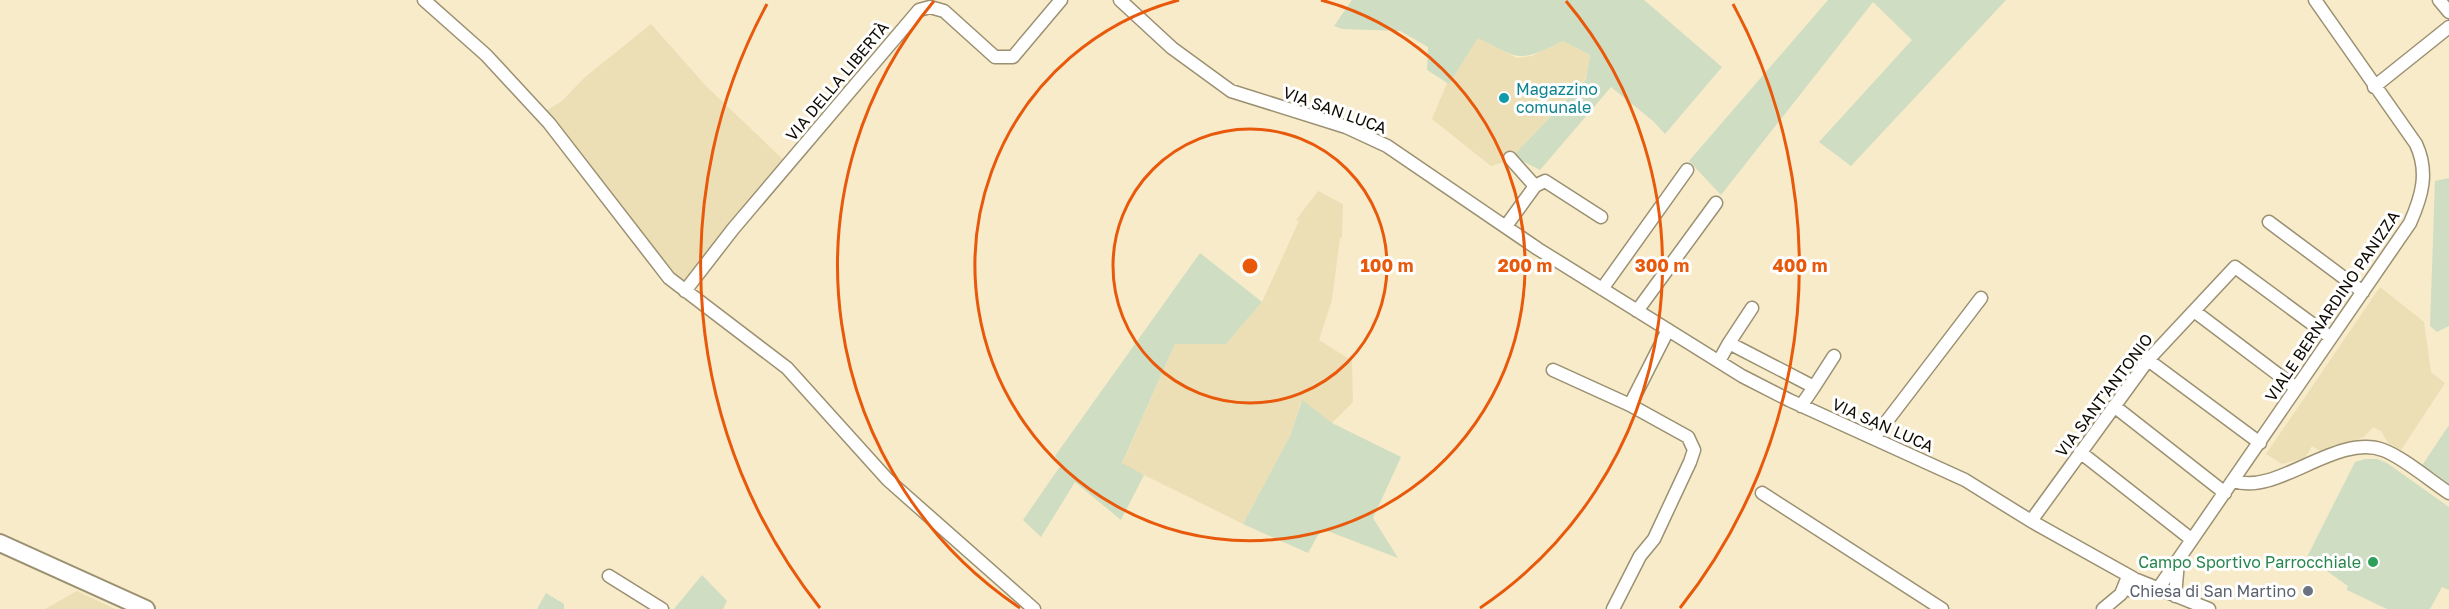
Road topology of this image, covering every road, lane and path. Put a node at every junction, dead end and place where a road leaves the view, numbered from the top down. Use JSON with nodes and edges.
{"nodes":[{"id":1,"x":424,"y":0,"type":"edge"},
{"id":2,"x":1061,"y":0,"type":"edge"},
{"id":3,"x":1120,"y":0,"type":"edge"},
{"id":4,"x":2315,"y":0,"type":"edge"},
{"id":5,"x":2439,"y":0,"type":"edge"},
{"id":6,"x":2449,"y":12,"type":"edge"},
{"id":7,"x":2449,"y":27,"type":"edge"},
{"id":8,"x":2374,"y":87,"type":"junction"},
{"id":9,"x":1510,"y":158,"type":"dead end"},
{"id":10,"x":1687,"y":170,"type":"dead end"},
{"id":11,"x":1535,"y":186,"type":"junction"},
{"id":12,"x":1716,"y":203,"type":"dead end"},
{"id":13,"x":1601,"y":217,"type":"dead end"},
{"id":14,"x":2270,"y":222,"type":"dead end"},
{"id":15,"x":1506,"y":226,"type":"junction"},
{"id":16,"x":1602,"y":289,"type":"junction"},
{"id":17,"x":685,"y":291,"type":"junction"},
{"id":18,"x":2363,"y":292,"type":"junction"},
{"id":19,"x":1981,"y":298,"type":"dead end"},
{"id":20,"x":1752,"y":308,"type":"dead end"},
{"id":21,"x":1637,"y":311,"type":"junction"},
{"id":22,"x":2194,"y":311,"type":"junction"},
{"id":23,"x":1668,"y":330,"type":"junction"},
{"id":24,"x":2330,"y":337,"type":"junction"},
{"id":25,"x":1729,"y":343,"type":"junction"},
{"id":26,"x":1834,"y":356,"type":"dead end"},
{"id":27,"x":2148,"y":360,"type":"junction"},
{"id":28,"x":1719,"y":361,"type":"junction"},
{"id":29,"x":1553,"y":370,"type":"dead end"},
{"id":30,"x":1814,"y":387,"type":"junction"},
{"id":31,"x":2296,"y":388,"type":"junction"},
{"id":32,"x":1629,"y":405,"type":"junction"},
{"id":33,"x":1801,"y":406,"type":"junction"},
{"id":34,"x":2114,"y":406,"type":"junction"},
{"id":35,"x":1874,"y":438,"type":"junction"},
{"id":36,"x":2260,"y":443,"type":"junction"},
{"id":37,"x":2080,"y":452,"type":"junction"},
{"id":38,"x":2234,"y":481,"type":"junction"},
{"id":39,"x":1762,"y":493,"type":"dead end"},
{"id":40,"x":2225,"y":493,"type":"junction"},
{"id":41,"x":2449,"y":493,"type":"edge"},
{"id":42,"x":2031,"y":521,"type":"junction"},
{"id":43,"x":2191,"y":539,"type":"junction"},
{"id":44,"x":0,"y":543,"type":"edge"},
{"id":45,"x":2179,"y":558,"type":"junction"},
{"id":46,"x":609,"y":576,"type":"dead end"},
{"id":47,"x":2130,"y":586,"type":"junction"},
{"id":48,"x":2156,"y":589,"type":"junction"},
{"id":49,"x":2175,"y":596,"type":"junction"},
{"id":50,"x":146,"y":609,"type":"edge"},
{"id":51,"x":662,"y":609,"type":"edge"},
{"id":52,"x":1034,"y":609,"type":"edge"},
{"id":53,"x":1613,"y":609,"type":"edge"},
{"id":54,"x":1942,"y":609,"type":"edge"},
{"id":55,"x":2103,"y":609,"type":"edge"},
{"id":56,"x":2209,"y":609,"type":"edge"}],
"edges":[{"from":1,"to":17,"type":"street"},
{"from":2,"to":17,"type":"street","name":"VIA DELLA LIBERTÀ"},
{"from":3,"to":15,"type":"street","name":"VIA SAN LUCA"},
{"from":4,"to":8,"type":"street","name":"VIALE BERNARDINO PANIZZA"},
{"from":5,"to":6,"type":"street"},
{"from":7,"to":8,"type":"street"},
{"from":8,"to":18,"type":"street","name":"VIALE BERNARDINO PANIZZA"},
{"from":9,"to":11,"type":"street"},
{"from":10,"to":16,"type":"street"},
{"from":11,"to":13,"type":"street"},
{"from":11,"to":15,"type":"street"},
{"from":12,"to":21,"type":"street"},
{"from":14,"to":18,"type":"street"},
{"from":15,"to":16,"type":"street","name":"VIA SAN LUCA"},
{"from":16,"to":21,"type":"street","name":"VIA SAN LUCA"},
{"from":17,"to":52,"type":"street"},
{"from":18,"to":24,"type":"street","name":"VIALE BERNARDINO PANIZZA"},
{"from":19,"to":35,"type":"street"},
{"from":20,"to":25,"type":"street"},
{"from":21,"to":23,"type":"street","name":"VIA SAN LUCA"},
{"from":22,"to":24,"type":"street","name":"VIA SANT'ANTONIO"},
{"from":22,"to":27,"type":"street","name":"VIA SANT'ANTONIO"},
{"from":22,"to":31,"type":"street"},
{"from":23,"to":28,"type":"street","name":"VIA SAN LUCA"},
{"from":23,"to":32,"type":"street"},
{"from":24,"to":31,"type":"street","name":"VIALE BERNARDINO PANIZZA"},
{"from":25,"to":28,"type":"street"},
{"from":25,"to":30,"type":"street"},
{"from":26,"to":30,"type":"street"},
{"from":27,"to":34,"type":"street","name":"VIA SANT'ANTONIO"},
{"from":27,"to":36,"type":"street"},
{"from":28,"to":33,"type":"street","name":"VIA SAN LUCA"},
{"from":29,"to":32,"type":"street"},
{"from":30,"to":33,"type":"street"},
{"from":31,"to":36,"type":"street","name":"VIALE BERNARDINO PANIZZA"},
{"from":32,"to":53,"type":"street"},
{"from":33,"to":35,"type":"street","name":"VIA SAN LUCA"},
{"from":34,"to":37,"type":"street","name":"VIA SANT'ANTONIO"},
{"from":34,"to":40,"type":"street"},
{"from":35,"to":42,"type":"street","name":"VIA SAN LUCA"},
{"from":36,"to":38,"type":"street","name":"VIALE BERNARDINO PANIZZA"},
{"from":37,"to":42,"type":"street","name":"VIA SANT'ANTONIO"},
{"from":37,"to":43,"type":"street"},
{"from":38,"to":40,"type":"street","name":"VIALE BERNARDINO PANIZZA"},
{"from":38,"to":41,"type":"street"},
{"from":39,"to":54,"type":"street"},
{"from":40,"to":43,"type":"street","name":"VIALE BERNARDINO PANIZZA"},
{"from":42,"to":47,"type":"street","name":"VIA SAN LUCA"},
{"from":43,"to":45,"type":"street","name":"VIALE BERNARDINO PANIZZA"},
{"from":44,"to":50,"type":"main road"},
{"from":45,"to":48,"type":"street","name":"VIALE BERNARDINO PANIZZA"},
{"from":45,"to":49,"type":"street","name":"VIALE BERNARDINO PANIZZA"},
{"from":46,"to":51,"type":"street"},
{"from":47,"to":48,"type":"street"},
{"from":47,"to":55,"type":"street"},
{"from":48,"to":49,"type":"street"},
{"from":49,"to":56,"type":"street"}]}
